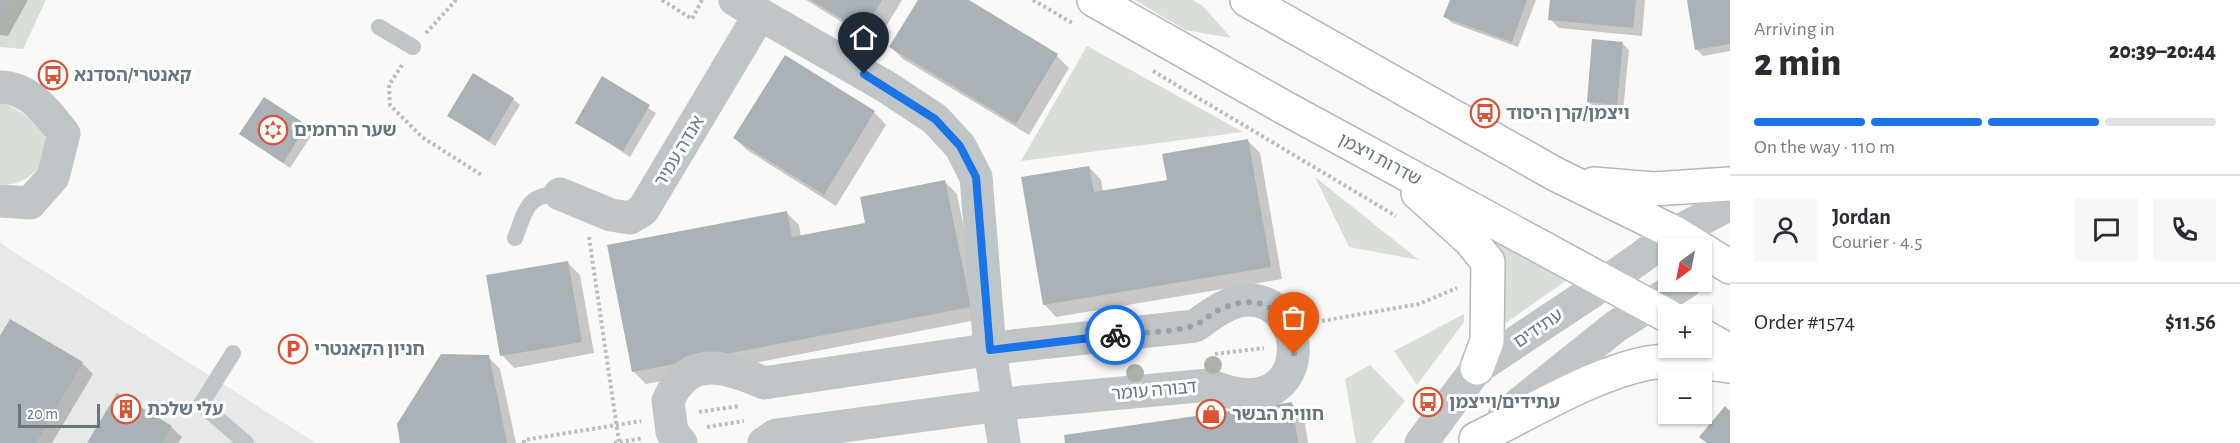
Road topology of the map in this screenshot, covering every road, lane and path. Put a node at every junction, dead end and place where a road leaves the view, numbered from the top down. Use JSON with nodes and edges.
{"nodes":[{"id":1,"x":456,"y":0,"type":"edge"},
{"id":2,"x":662,"y":0,"type":"edge"},
{"id":3,"x":702,"y":0,"type":"edge"},
{"id":4,"x":1033,"y":0,"type":"edge"},
{"id":5,"x":1247,"y":0,"type":"edge"},
{"id":6,"x":748,"y":7,"type":"edge"},
{"id":7,"x":1089,"y":15,"type":"edge"},
{"id":8,"x":379,"y":27,"type":"dead end"},
{"id":9,"x":413,"y":47,"type":"junction"},
{"id":10,"x":1145,"y":66,"type":"dead end"},
{"id":11,"x":0,"y":87,"type":"edge"},
{"id":12,"x":1376,"y":156,"type":"junction"},
{"id":13,"x":1555,"y":174,"type":"junction"},
{"id":14,"x":483,"y":176,"type":"dead end"},
{"id":15,"x":1730,"y":184,"type":"edge"},
{"id":16,"x":572,"y":199,"type":"junction"},
{"id":17,"x":0,"y":201,"type":"edge"},
{"id":18,"x":1730,"y":204,"type":"edge"},
{"id":19,"x":1398,"y":217,"type":"dead end"},
{"id":20,"x":1675,"y":233,"type":"junction"},
{"id":21,"x":515,"y":237,"type":"dead end"},
{"id":22,"x":1720,"y":263,"type":"edge"},
{"id":23,"x":1608,"y":281,"type":"junction"},
{"id":24,"x":1677,"y":292,"type":"edge"},
{"id":25,"x":1666,"y":304,"type":"edge"},
{"id":26,"x":1658,"y":310,"type":"edge"},
{"id":27,"x":1658,"y":311,"type":"edge"},
{"id":28,"x":1712,"y":341,"type":"edge"},
{"id":29,"x":990,"y":350,"type":"junction"},
{"id":30,"x":1730,"y":351,"type":"edge"},
{"id":31,"x":233,"y":353,"type":"dead end"},
{"id":32,"x":1730,"y":366,"type":"edge"},
{"id":33,"x":1478,"y":368,"type":"junction"},
{"id":34,"x":998,"y":405,"type":"junction"},
{"id":35,"x":1475,"y":441,"type":"edge"},
{"id":36,"x":619,"y":442,"type":"edge"},
{"id":37,"x":246,"y":443,"type":"edge"},
{"id":38,"x":681,"y":443,"type":"edge"},
{"id":39,"x":764,"y":443,"type":"edge"},
{"id":40,"x":1004,"y":443,"type":"edge"},
{"id":41,"x":1421,"y":443,"type":"edge"}],
"edges":[{"from":1,"to":9,"type":"path"},
{"from":2,"to":3,"type":"path"},
{"from":4,"to":7,"type":"path"},
{"from":5,"to":13,"type":"main road"},
{"from":6,"to":16,"type":"street","name":"אנדה עמיר"},
{"from":6,"to":29,"type":"street"},
{"from":7,"to":12,"type":"main road","name":"שדרות ויצמן"},
{"from":8,"to":9,"type":"lane"},
{"from":9,"to":14,"type":"path"},
{"from":10,"to":19,"type":"path"},
{"from":11,"to":17,"type":"street"},
{"from":12,"to":23,"type":"main road","name":"שדרות ויצמן"},
{"from":12,"to":33,"type":"main road"},
{"from":13,"to":15,"type":"main road"},
{"from":13,"to":20,"type":"main road"},
{"from":16,"to":21,"type":"lane"},
{"from":16,"to":36,"type":"path"},
{"from":18,"to":20,"type":"street","name":"עתידים"},
{"from":20,"to":22,"type":"main road"},
{"from":20,"to":23,"type":"street","name":"עתידים"},
{"from":23,"to":26,"type":"main road","name":"שדרות ויצמן"},
{"from":23,"to":33,"type":"street","name":"עתידים"},
{"from":24,"to":25,"type":"street"},
{"from":27,"to":35,"type":"street"},
{"from":28,"to":30,"type":"main road"},
{"from":29,"to":34,"type":"street"},
{"from":29,"to":34,"type":"street","name":"דבורה עומר"},
{"from":29,"to":38,"type":"street","name":"דבורה עומר"},
{"from":31,"to":37,"type":"lane"},
{"from":32,"to":35,"type":"main road"},
{"from":33,"to":41,"type":"street","name":"עתידים"},
{"from":34,"to":39,"type":"street","name":"דבורה עומר"},
{"from":34,"to":40,"type":"street"}]}
